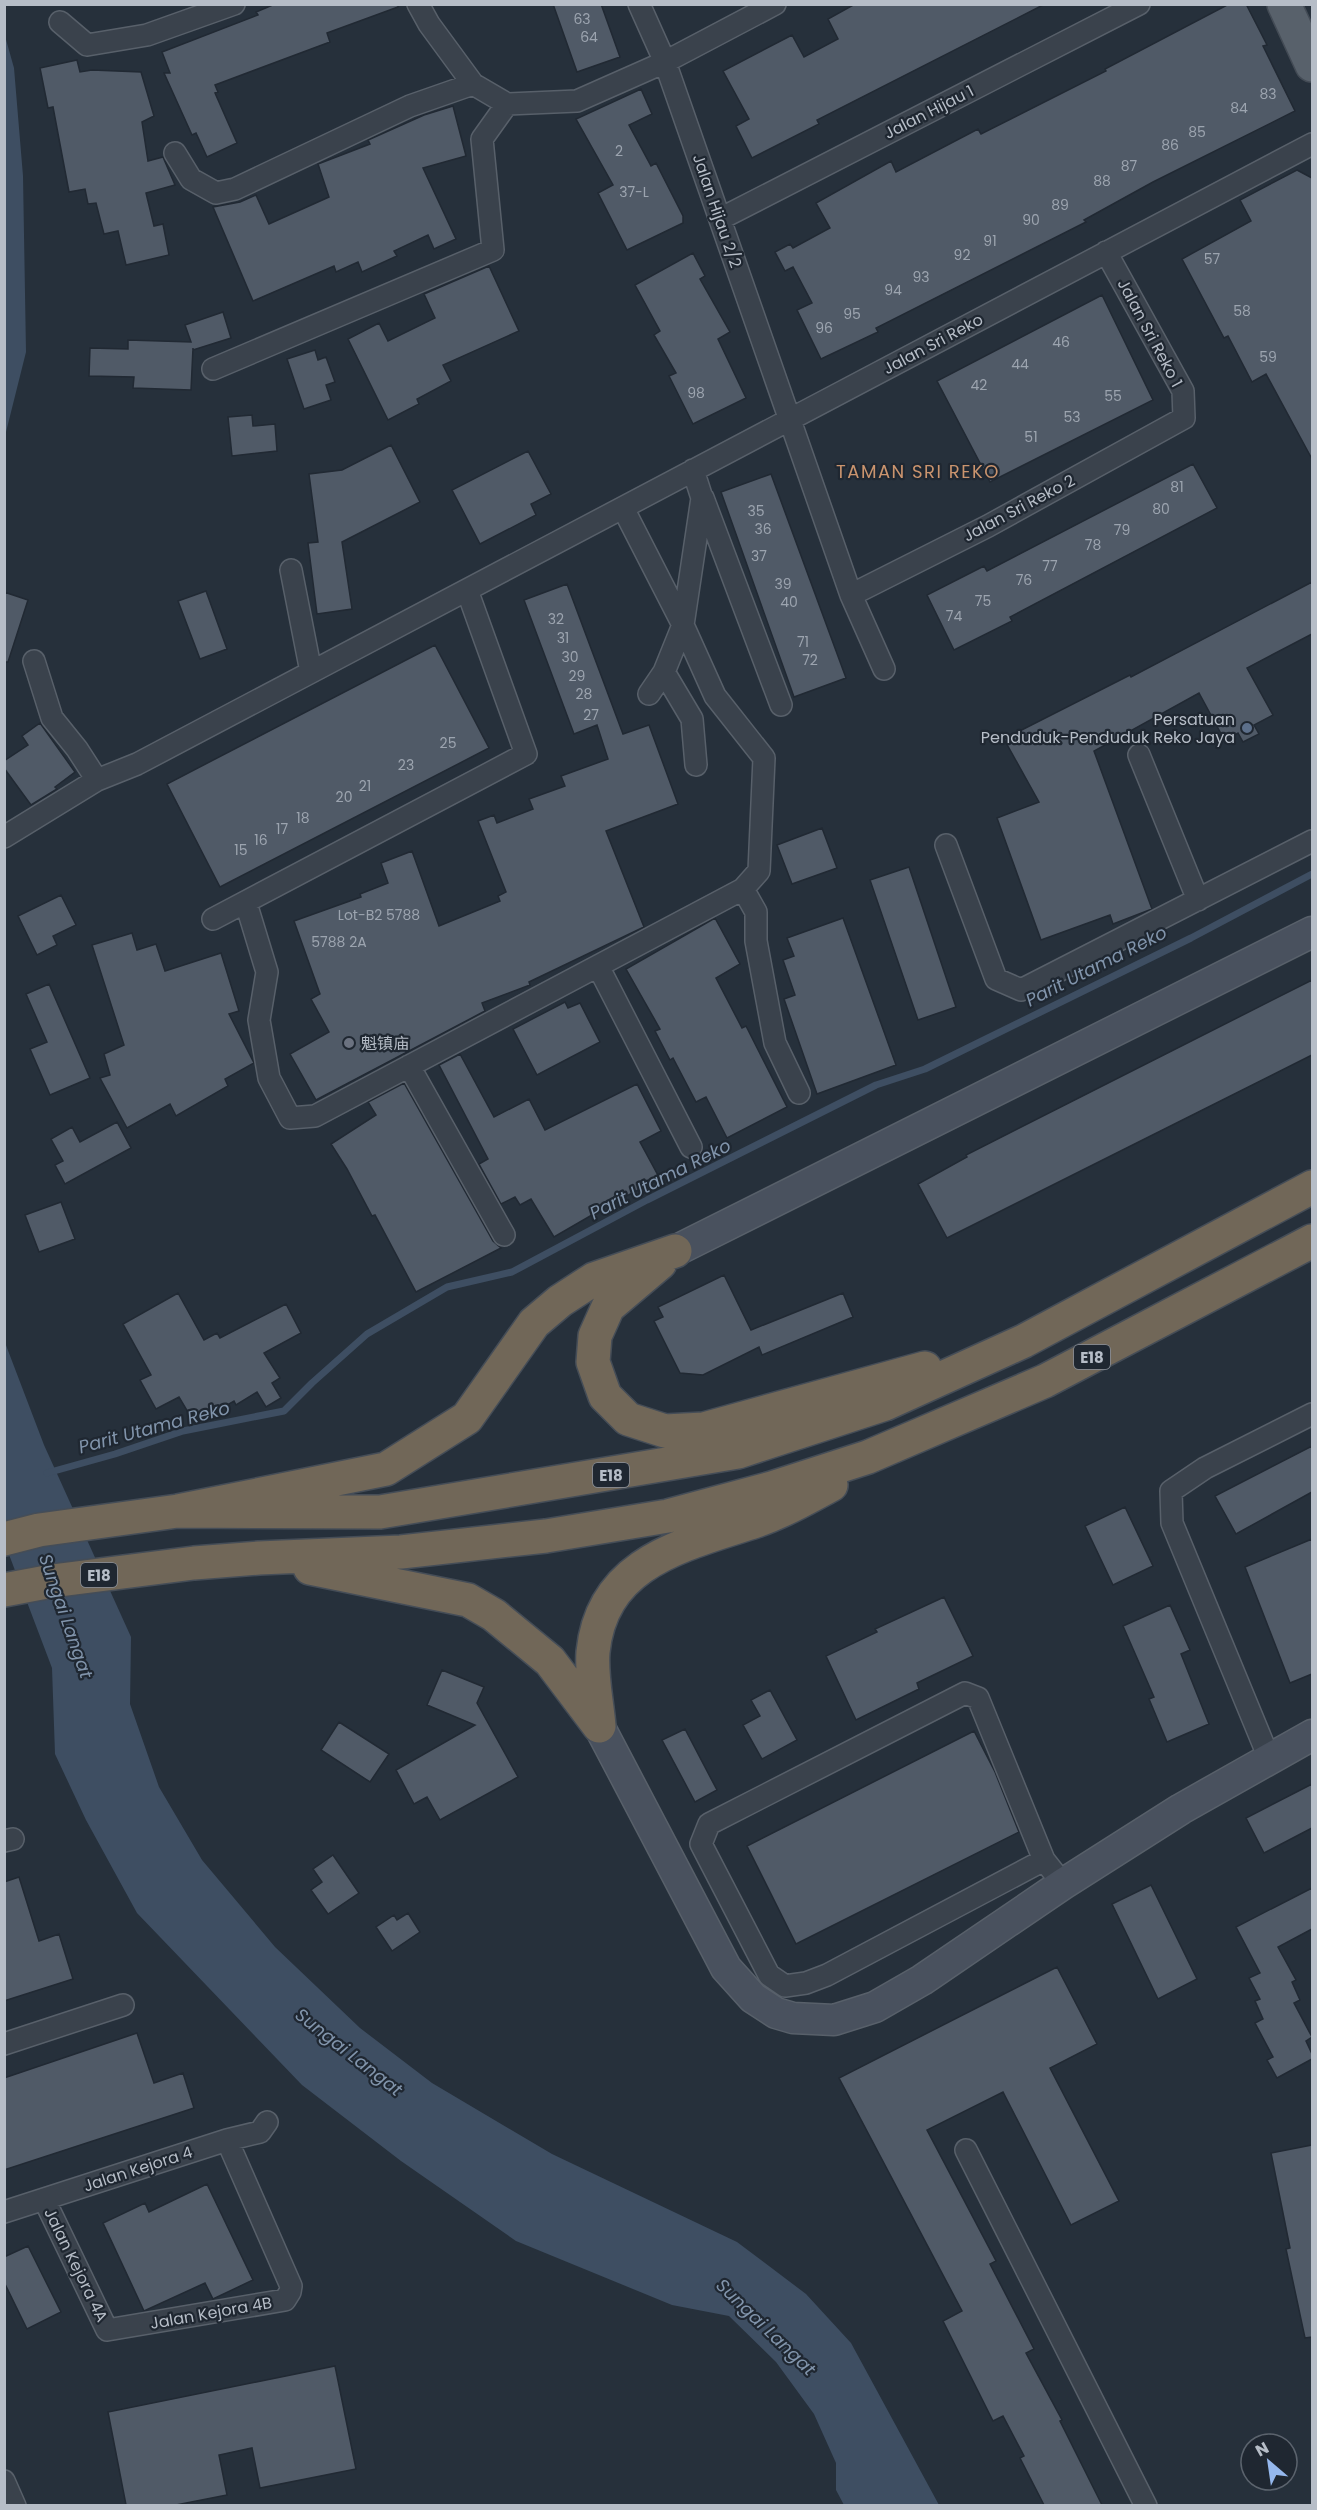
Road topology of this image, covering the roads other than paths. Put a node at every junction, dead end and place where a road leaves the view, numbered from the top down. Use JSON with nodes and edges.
{"nodes":[{"id":1,"x":234,"y":4,"type":"edge"},
{"id":2,"x":418,"y":4,"type":"edge"},
{"id":3,"x":639,"y":4,"type":"edge"},
{"id":4,"x":776,"y":4,"type":"edge"},
{"id":5,"x":1139,"y":4,"type":"edge"},
{"id":6,"x":1284,"y":4,"type":"edge"},
{"id":7,"x":60,"y":22,"type":"dead end"},
{"id":8,"x":665,"y":62,"type":"junction"},
{"id":9,"x":1312,"y":65,"type":"edge"},
{"id":10,"x":473,"y":84,"type":"junction"},
{"id":11,"x":507,"y":104,"type":"junction"},
{"id":12,"x":1312,"y":144,"type":"edge"},
{"id":13,"x":175,"y":153,"type":"dead end"},
{"id":14,"x":720,"y":219,"type":"junction"},
{"id":15,"x":1107,"y":252,"type":"junction"},
{"id":16,"x":213,"y":369,"type":"dead end"},
{"id":17,"x":1184,"y":418,"type":"joint"},
{"id":18,"x":790,"y":419,"type":"junction"},
{"id":19,"x":693,"y":470,"type":"junction"},
{"id":20,"x":702,"y":498,"type":"junction"},
{"id":21,"x":623,"y":508,"type":"junction"},
{"id":22,"x":291,"y":570,"type":"dead end"},
{"id":23,"x":467,"y":590,"type":"junction"},
{"id":24,"x":851,"y":595,"type":"junction"},
{"id":25,"x":683,"y":625,"type":"junction"},
{"id":26,"x":34,"y":661,"type":"dead end"},
{"id":27,"x":884,"y":669,"type":"dead end"},
{"id":28,"x":311,"y":672,"type":"junction"},
{"id":29,"x":664,"y":672,"type":"junction"},
{"id":30,"x":649,"y":694,"type":"dead end"},
{"id":31,"x":782,"y":705,"type":"dead end"},
{"id":32,"x":1139,"y":755,"type":"dead end"},
{"id":33,"x":696,"y":765,"type":"dead end"},
{"id":34,"x":97,"y":780,"type":"junction"},
{"id":35,"x":4,"y":837,"type":"edge"},
{"id":36,"x":1312,"y":841,"type":"edge"},
{"id":37,"x":946,"y":845,"type":"dead end"},
{"id":38,"x":743,"y":889,"type":"junction"},
{"id":39,"x":1198,"y":900,"type":"junction"},
{"id":40,"x":246,"y":903,"type":"junction"},
{"id":41,"x":213,"y":919,"type":"dead end"},
{"id":42,"x":1312,"y":932,"type":"edge"},
{"id":43,"x":598,"y":966,"type":"junction"},
{"id":44,"x":409,"y":1066,"type":"junction"},
{"id":45,"x":799,"y":1093,"type":"dead end"},
{"id":46,"x":692,"y":1147,"type":"dead end"},
{"id":47,"x":1312,"y":1187,"type":"edge"},
{"id":48,"x":504,"y":1235,"type":"dead end"},
{"id":49,"x":1312,"y":1241,"type":"edge"},
{"id":50,"x":675,"y":1251,"type":"junction"},
{"id":51,"x":1024,"y":1341,"type":"junction"},
{"id":52,"x":1312,"y":1414,"type":"edge"},
{"id":53,"x":868,"y":1457,"type":"junction"},
{"id":54,"x":178,"y":1511,"type":"junction"},
{"id":55,"x":4,"y":1539,"type":"edge"},
{"id":56,"x":259,"y":1558,"type":"junction"},
{"id":57,"x":4,"y":1590,"type":"edge"},
{"id":58,"x":599,"y":1726,"type":"junction"},
{"id":59,"x":1312,"y":1735,"type":"edge"},
{"id":60,"x":1269,"y":1758,"type":"junction"},
{"id":61,"x":1044,"y":1860,"type":"junction"},
{"id":62,"x":1064,"y":1884,"type":"junction"},
{"id":63,"x":123,"y":2005,"type":"dead end"},
{"id":64,"x":4,"y":2044,"type":"edge"},
{"id":65,"x":267,"y":2122,"type":"dead end"},
{"id":66,"x":227,"y":2140,"type":"junction"},
{"id":67,"x":966,"y":2150,"type":"dead end"},
{"id":68,"x":44,"y":2199,"type":"junction"},
{"id":69,"x":4,"y":2212,"type":"edge"},
{"id":70,"x":107,"y":2331,"type":"joint"},
{"id":71,"x":4,"y":2481,"type":"edge"},
{"id":72,"x":15,"y":2505,"type":"edge"},
{"id":73,"x":1146,"y":2505,"type":"edge"}],
"edges":[{"from":1,"to":7,"type":"street"},
{"from":2,"to":10,"type":"street"},
{"from":3,"to":8,"type":"street","name":"Jalan Hijau 2/2"},
{"from":4,"to":8,"type":"street"},
{"from":5,"to":14,"type":"street","name":"Jalan Hijau 1"},
{"from":6,"to":9,"type":"main road"},
{"from":8,"to":11,"type":"street"},
{"from":8,"to":14,"type":"street","name":"Jalan Hijau 2/2"},
{"from":10,"to":11,"type":"street"},
{"from":10,"to":13,"type":"street"},
{"from":11,"to":16,"type":"street"},
{"from":12,"to":15,"type":"street","name":"Jalan Sri Reko"},
{"from":14,"to":18,"type":"street","name":"Jalan Hijau 2/2"},
{"from":15,"to":17,"type":"street","name":"Jalan Sri Reko 1"},
{"from":15,"to":18,"type":"street","name":"Jalan Sri Reko"},
{"from":17,"to":24,"type":"street","name":"Jalan Sri Reko 2"},
{"from":18,"to":19,"type":"street","name":"Jalan Sri Reko"},
{"from":18,"to":24,"type":"street"},
{"from":19,"to":20,"type":"street"},
{"from":19,"to":21,"type":"street","name":"Jalan Sri Reko"},
{"from":20,"to":25,"type":"street"},
{"from":20,"to":31,"type":"street"},
{"from":21,"to":23,"type":"street","name":"Jalan Sri Reko"},
{"from":21,"to":25,"type":"street"},
{"from":22,"to":28,"type":"street"},
{"from":23,"to":28,"type":"street","name":"Jalan Sri Reko"},
{"from":23,"to":40,"type":"street"},
{"from":24,"to":27,"type":"street"},
{"from":25,"to":29,"type":"street"},
{"from":25,"to":38,"type":"street"},
{"from":26,"to":34,"type":"street"},
{"from":28,"to":34,"type":"street","name":"Jalan Sri Reko"},
{"from":29,"to":30,"type":"street"},
{"from":29,"to":33,"type":"street"},
{"from":32,"to":39,"type":"street"},
{"from":34,"to":35,"type":"street","name":"Jalan Sri Reko"},
{"from":36,"to":39,"type":"street"},
{"from":37,"to":39,"type":"street"},
{"from":38,"to":43,"type":"street"},
{"from":38,"to":45,"type":"street"},
{"from":40,"to":41,"type":"street"},
{"from":40,"to":44,"type":"street"},
{"from":42,"to":50,"type":"street"},
{"from":43,"to":44,"type":"street"},
{"from":43,"to":46,"type":"street"},
{"from":44,"to":48,"type":"street"},
{"from":47,"to":51,"type":"highway","number":"E18"},
{"from":49,"to":53,"type":"highway","number":"E18"},
{"from":50,"to":51,"type":"highway"},
{"from":50,"to":54,"type":"highway"},
{"from":51,"to":54,"type":"highway","number":"E18"},
{"from":52,"to":60,"type":"street"},
{"from":53,"to":56,"type":"highway","number":"E18"},
{"from":53,"to":58,"type":"highway"},
{"from":54,"to":55,"type":"highway","number":"E18"},
{"from":56,"to":57,"type":"highway","number":"E18"},
{"from":56,"to":58,"type":"highway"},
{"from":58,"to":62,"type":"street"},
{"from":59,"to":60,"type":"street"},
{"from":60,"to":62,"type":"street"},
{"from":61,"to":61,"type":"street"},
{"from":61,"to":62,"type":"street"},
{"from":63,"to":64,"type":"street"},
{"from":65,"to":66,"type":"street","name":"Jalan Kejora 4"},
{"from":66,"to":68,"type":"street","name":"Jalan Kejora 4"},
{"from":66,"to":70,"type":"street","name":"Jalan Kejora 4B"},
{"from":67,"to":73,"type":"street"},
{"from":68,"to":69,"type":"street","name":"Jalan Kejora 4"},
{"from":68,"to":70,"type":"street","name":"Jalan Kejora 4A"},
{"from":71,"to":72,"type":"street"}]}
